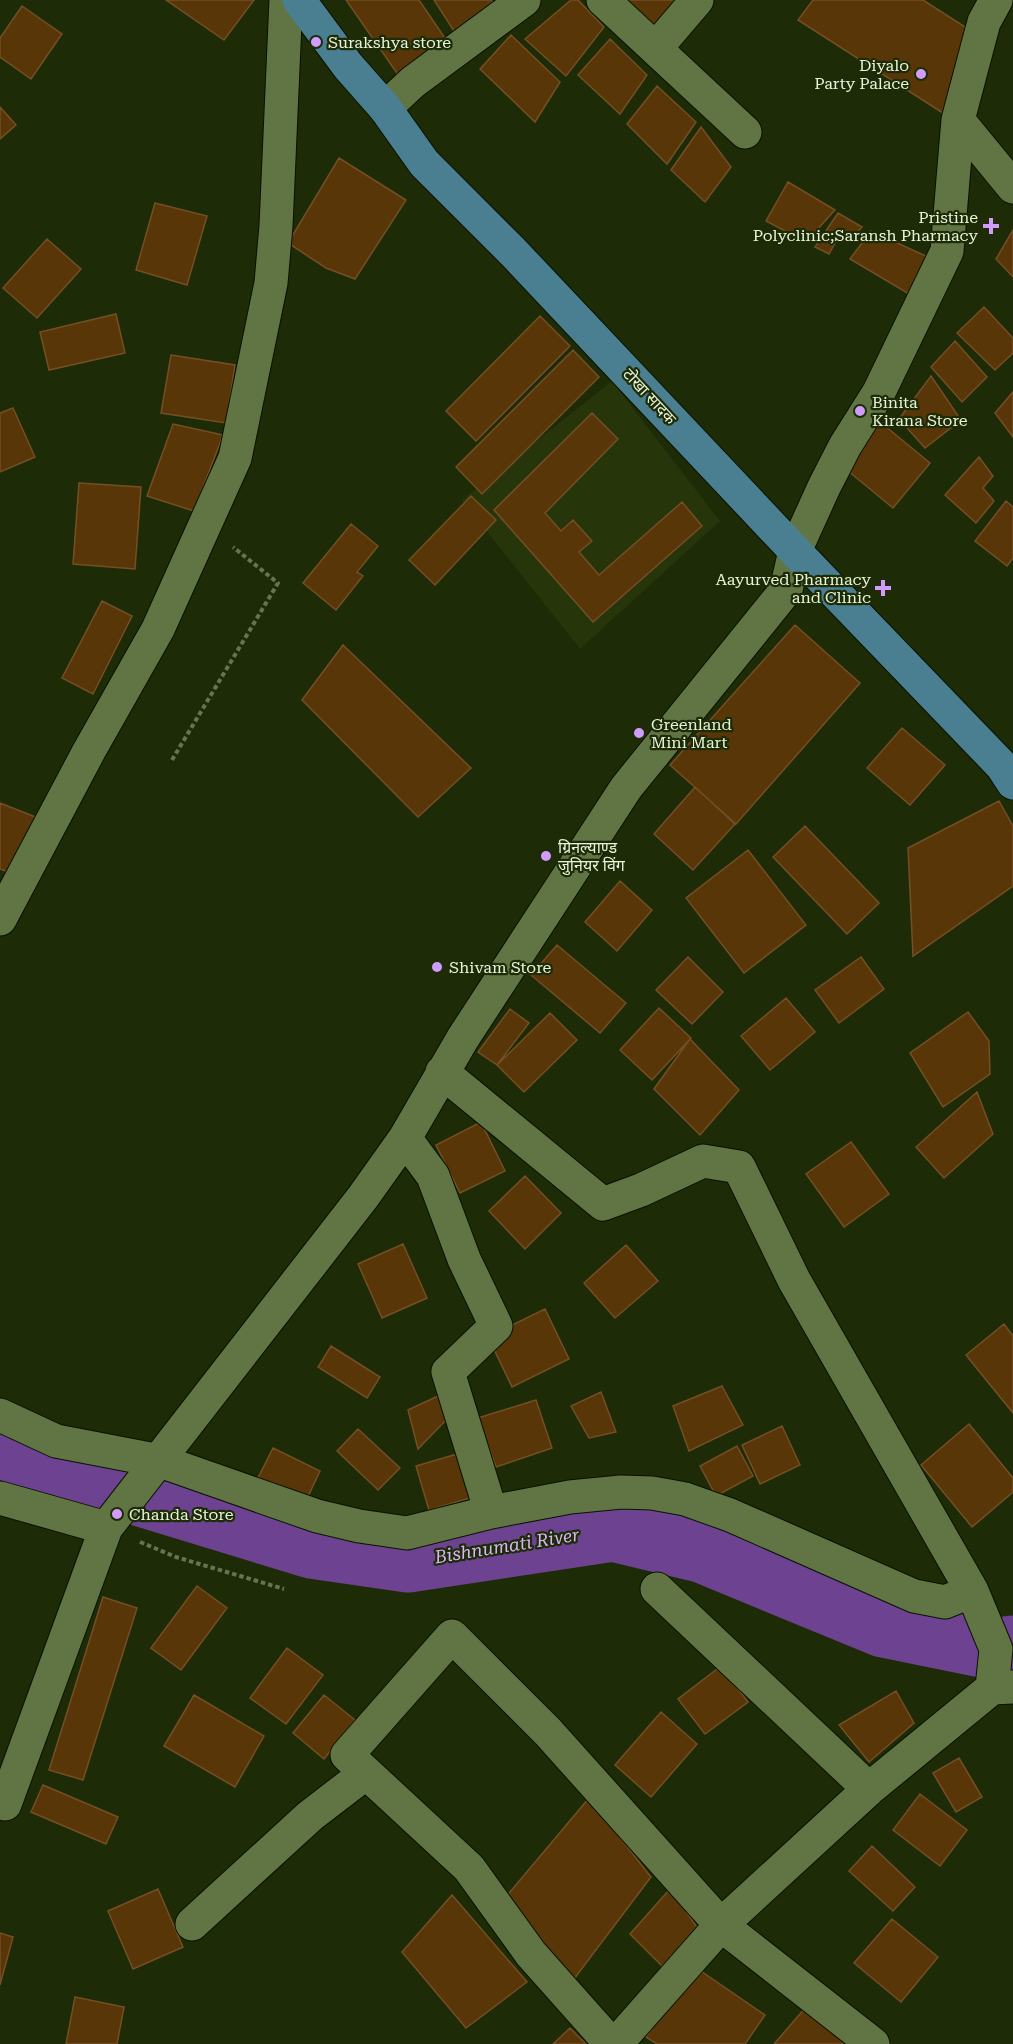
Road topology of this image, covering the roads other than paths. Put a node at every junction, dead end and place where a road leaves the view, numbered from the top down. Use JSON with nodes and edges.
{"nodes":[{"id":1,"x":286,"y":0,"type":"edge"},
{"id":2,"x":299,"y":0,"type":"edge"},
{"id":3,"x":603,"y":0,"type":"edge"},
{"id":4,"x":697,"y":0,"type":"edge"},
{"id":5,"x":996,"y":0,"type":"edge"},
{"id":6,"x":511,"y":5,"type":"edge"},
{"id":7,"x":656,"y":48,"type":"junction"},
{"id":8,"x":385,"y":108,"type":"junction"},
{"id":9,"x":958,"y":120,"type":"junction"},
{"id":10,"x":745,"y":132,"type":"dead end"},
{"id":11,"x":1013,"y":187,"type":"edge"},
{"id":12,"x":795,"y":551,"type":"junction"},
{"id":13,"x":1013,"y":783,"type":"edge"},
{"id":14,"x":0,"y":919,"type":"edge"},
{"id":15,"x":442,"y":1072,"type":"junction"},
{"id":16,"x":405,"y":1138,"type":"junction"},
{"id":17,"x":0,"y":1415,"type":"edge"},
{"id":18,"x":153,"y":1468,"type":"junction"},
{"id":19,"x":0,"y":1498,"type":"edge"},
{"id":20,"x":491,"y":1512,"type":"junction"},
{"id":21,"x":109,"y":1524,"type":"junction"},
{"id":22,"x":657,"y":1589,"type":"dead end"},
{"id":23,"x":972,"y":1591,"type":"junction"},
{"id":24,"x":1003,"y":1688,"type":"edge"},
{"id":25,"x":366,"y":1773,"type":"junction"},
{"id":26,"x":869,"y":1789,"type":"junction"},
{"id":27,"x":5,"y":1804,"type":"dead end"},
{"id":28,"x":192,"y":1924,"type":"dead end"},
{"id":29,"x":721,"y":1925,"type":"junction"},
{"id":30,"x":611,"y":2044,"type":"edge"},
{"id":31,"x":616,"y":2044,"type":"edge"},
{"id":32,"x":873,"y":2044,"type":"edge"}],
"edges":[{"from":1,"to":14,"type":"street"},
{"from":2,"to":8,"type":"main road","name":"टोखा सादक"},
{"from":3,"to":7,"type":"street"},
{"from":4,"to":7,"type":"street"},
{"from":5,"to":9,"type":"street"},
{"from":6,"to":8,"type":"street"},
{"from":7,"to":10,"type":"street"},
{"from":8,"to":12,"type":"main road","name":"टोखा सादक"},
{"from":9,"to":11,"type":"street"},
{"from":9,"to":12,"type":"street"},
{"from":12,"to":13,"type":"main road","name":"टोखा सादक"},
{"from":12,"to":15,"type":"street"},
{"from":15,"to":16,"type":"street"},
{"from":15,"to":23,"type":"street"},
{"from":16,"to":18,"type":"street"},
{"from":16,"to":20,"type":"street"},
{"from":17,"to":18,"type":"street"},
{"from":18,"to":20,"type":"street"},
{"from":18,"to":21,"type":"street"},
{"from":19,"to":21,"type":"street"},
{"from":20,"to":23,"type":"street"},
{"from":21,"to":27,"type":"street"},
{"from":22,"to":26,"type":"street"},
{"from":23,"to":24,"type":"street"},
{"from":24,"to":26,"type":"street"},
{"from":25,"to":28,"type":"street"},
{"from":25,"to":29,"type":"street"},
{"from":25,"to":30,"type":"street"},
{"from":26,"to":29,"type":"street"},
{"from":29,"to":31,"type":"street"},
{"from":29,"to":32,"type":"street"}]}
